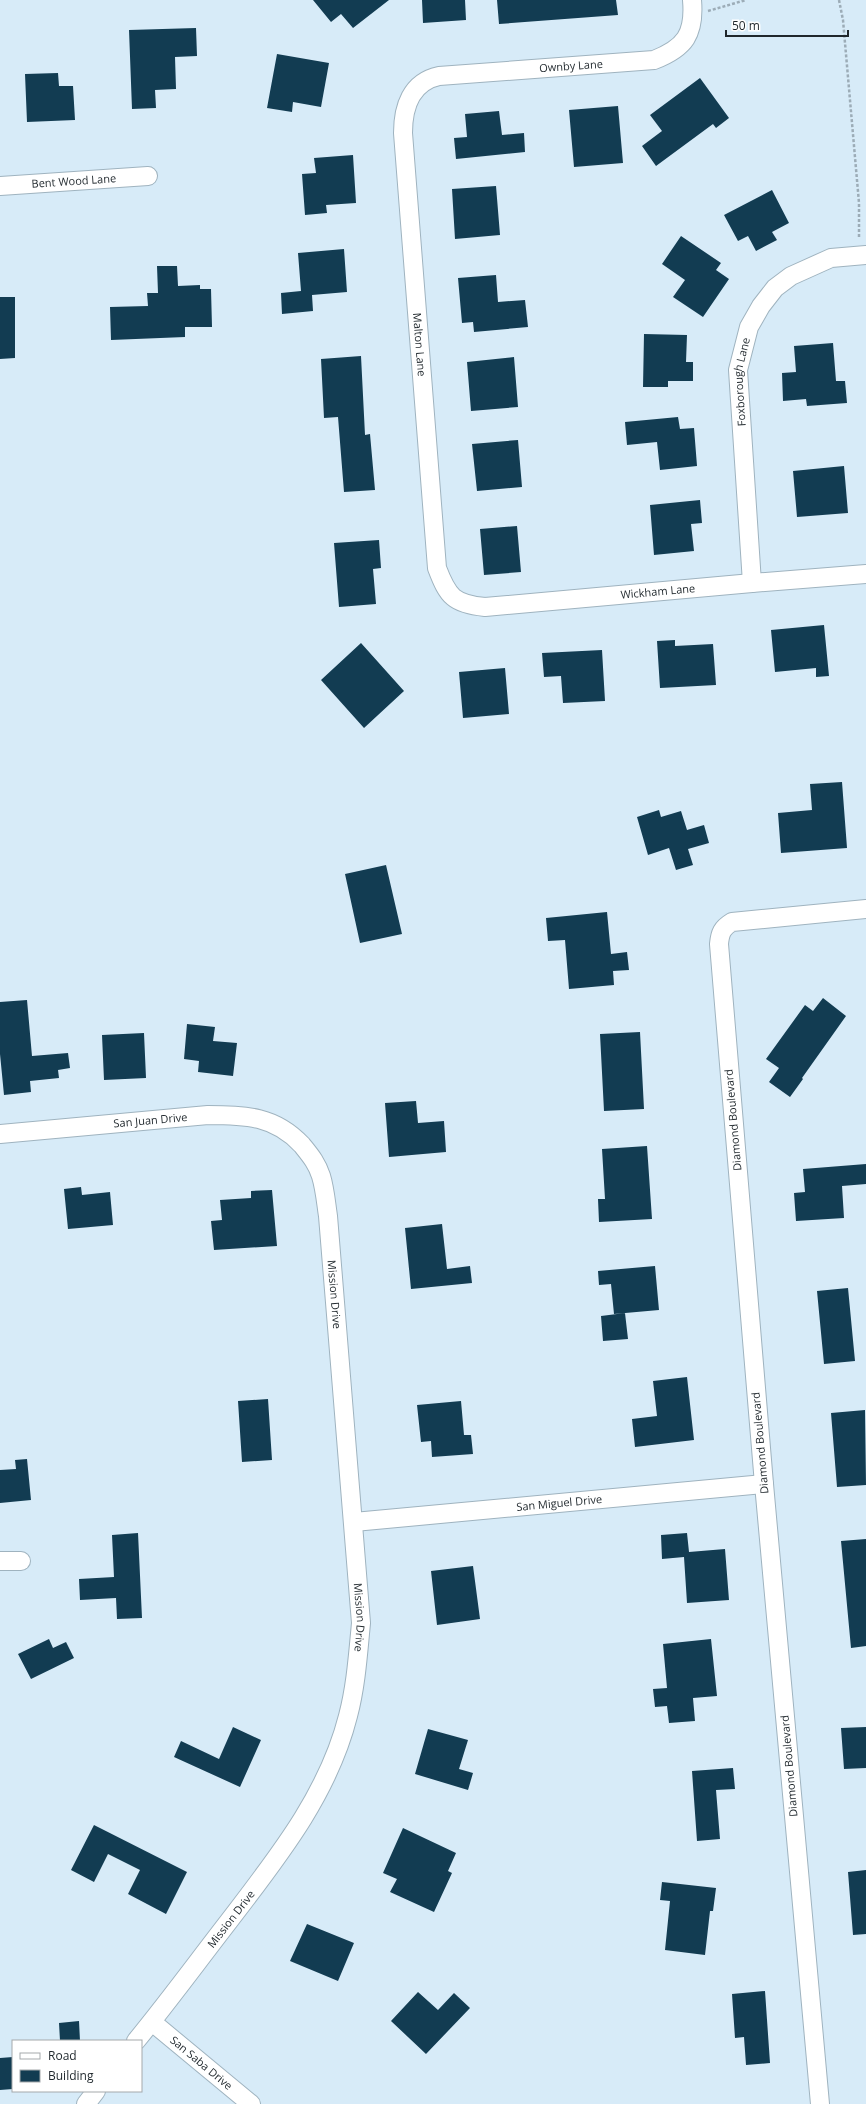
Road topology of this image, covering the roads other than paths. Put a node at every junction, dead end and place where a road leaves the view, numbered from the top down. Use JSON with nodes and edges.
{"nodes":[{"id":1,"x":692,"y":6,"type":"edge"},
{"id":2,"x":413,"y":91,"type":"joint"},
{"id":3,"x":148,"y":176,"type":"dead end"},
{"id":4,"x":0,"y":186,"type":"edge"},
{"id":5,"x":862,"y":256,"type":"edge"},
{"id":6,"x":866,"y":574,"type":"edge"},
{"id":7,"x":752,"y":583,"type":"junction"},
{"id":8,"x":452,"y":596,"type":"joint"},
{"id":9,"x":866,"y":909,"type":"edge"},
{"id":10,"x":0,"y":1134,"type":"edge"},
{"id":11,"x":295,"y":1138,"type":"joint"},
{"id":12,"x":764,"y":1484,"type":"junction"},
{"id":13,"x":354,"y":1522,"type":"junction"},
{"id":14,"x":0,"y":1561,"type":"edge"},
{"id":15,"x":21,"y":1561,"type":"dead end"},
{"id":16,"x":152,"y":2022,"type":"junction"},
{"id":17,"x":137,"y":2040,"type":"edge"},
{"id":18,"x":95,"y":2092,"type":"edge"},
{"id":19,"x":86,"y":2104,"type":"edge"},
{"id":20,"x":250,"y":2104,"type":"edge"},
{"id":21,"x":820,"y":2104,"type":"edge"}],
"edges":[{"from":1,"to":2,"type":"street","name":"Ownby Lane"},
{"from":2,"to":8,"type":"street","name":"Malton Lane"},
{"from":3,"to":4,"type":"street","name":"Bent Wood Lane"},
{"from":5,"to":7,"type":"street","name":"Foxborough Lane"},
{"from":6,"to":7,"type":"street","name":"Wickham Lane"},
{"from":7,"to":8,"type":"street","name":"Wickham Lane"},
{"from":9,"to":12,"type":"street","name":"Diamond Boulevard"},
{"from":10,"to":11,"type":"street","name":"San Juan Drive"},
{"from":11,"to":13,"type":"street","name":"Mission Drive"},
{"from":12,"to":13,"type":"street","name":"San Miguel Drive"},
{"from":12,"to":21,"type":"street","name":"Diamond Boulevard"},
{"from":13,"to":16,"type":"street","name":"Mission Drive"},
{"from":14,"to":15,"type":"street"},
{"from":16,"to":17,"type":"street","name":"Mission Drive"},
{"from":16,"to":20,"type":"street","name":"San Saba Drive"},
{"from":18,"to":19,"type":"street"}]}
